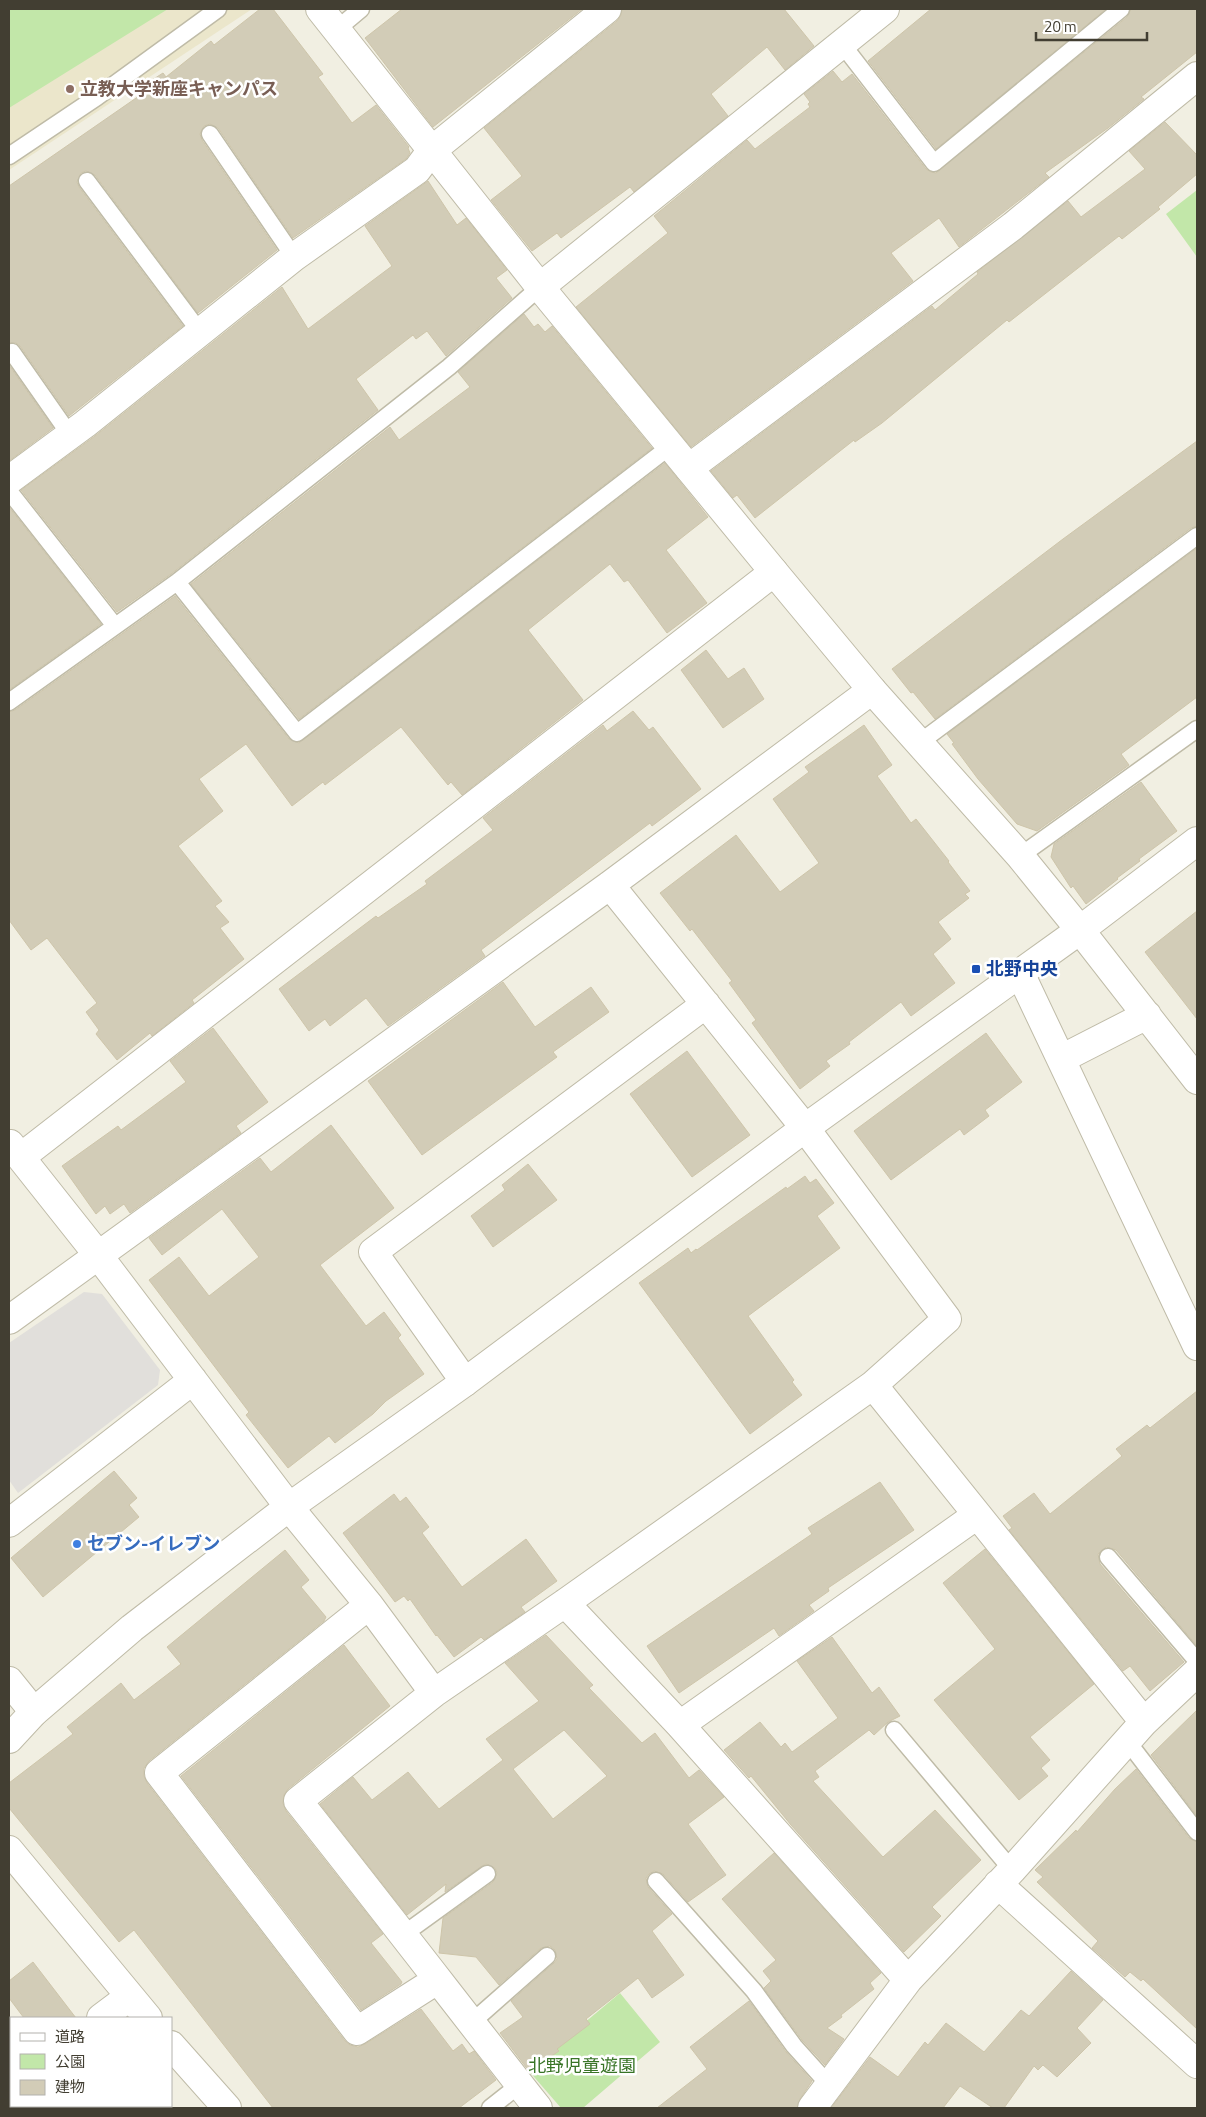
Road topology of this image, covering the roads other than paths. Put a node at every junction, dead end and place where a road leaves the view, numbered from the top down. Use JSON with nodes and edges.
{"nodes":[{"id":1,"x":218,"y":9,"type":"edge"},
{"id":2,"x":320,"y":9,"type":"edge"},
{"id":3,"x":361,"y":9,"type":"edge"},
{"id":4,"x":608,"y":9,"type":"edge"},
{"id":5,"x":885,"y":9,"type":"edge"},
{"id":6,"x":1121,"y":9,"type":"edge"},
{"id":7,"x":336,"y":30,"type":"junction"},
{"id":8,"x":842,"y":44,"type":"junction"},
{"id":9,"x":1197,"y":76,"type":"edge"},
{"id":10,"x":210,"y":134,"type":"dead end"},
{"id":11,"x":431,"y":151,"type":"junction"},
{"id":12,"x":9,"y":156,"type":"edge"},
{"id":13,"x":87,"y":180,"type":"dead end"},
{"id":14,"x":294,"y":257,"type":"junction"},
{"id":15,"x":540,"y":287,"type":"junction"},
{"id":16,"x":200,"y":332,"type":"junction"},
{"id":17,"x":12,"y":352,"type":"dead end"},
{"id":18,"x":70,"y":435,"type":"junction"},
{"id":19,"x":672,"y":446,"type":"junction"},
{"id":20,"x":689,"y":468,"type":"junction"},
{"id":21,"x":9,"y":480,"type":"edge"},
{"id":22,"x":9,"y":491,"type":"edge"},
{"id":23,"x":1197,"y":536,"type":"edge"},
{"id":24,"x":774,"y":572,"type":"junction"},
{"id":25,"x":177,"y":582,"type":"junction"},
{"id":26,"x":115,"y":626,"type":"junction"},
{"id":27,"x":872,"y":690,"type":"junction"},
{"id":28,"x":9,"y":702,"type":"edge"},
{"id":29,"x":1197,"y":729,"type":"edge"},
{"id":30,"x":920,"y":744,"type":"junction"},
{"id":31,"x":1197,"y":843,"type":"edge"},
{"id":32,"x":1020,"y":856,"type":"junction"},
{"id":33,"x":610,"y":885,"type":"junction"},
{"id":34,"x":1080,"y":930,"type":"junction"},
{"id":35,"x":1020,"y":973,"type":"junction"},
{"id":36,"x":706,"y":1004,"type":"junction"},
{"id":37,"x":1147,"y":1015,"type":"junction"},
{"id":38,"x":1061,"y":1059,"type":"junction"},
{"id":39,"x":1197,"y":1080,"type":"edge"},
{"id":40,"x":806,"y":1128,"type":"junction"},
{"id":41,"x":15,"y":1150,"type":"edge"},
{"id":42,"x":98,"y":1256,"type":"junction"},
{"id":43,"x":9,"y":1320,"type":"edge"},
{"id":44,"x":1197,"y":1346,"type":"edge"},
{"id":45,"x":193,"y":1380,"type":"junction"},
{"id":46,"x":464,"y":1382,"type":"junction"},
{"id":47,"x":873,"y":1385,"type":"junction"},
{"id":48,"x":289,"y":1507,"type":"junction"},
{"id":49,"x":977,"y":1515,"type":"junction"},
{"id":50,"x":9,"y":1523,"type":"edge"},
{"id":51,"x":1108,"y":1557,"type":"dead end"},
{"id":52,"x":565,"y":1603,"type":"junction"},
{"id":53,"x":369,"y":1605,"type":"junction"},
{"id":54,"x":1197,"y":1661,"type":"edge"},
{"id":55,"x":1197,"y":1672,"type":"edge"},
{"id":56,"x":9,"y":1680,"type":"edge"},
{"id":57,"x":434,"y":1693,"type":"junction"},
{"id":58,"x":34,"y":1712,"type":"junction"},
{"id":59,"x":680,"y":1725,"type":"junction"},
{"id":60,"x":894,"y":1730,"type":"dead end"},
{"id":61,"x":1136,"y":1732,"type":"junction"},
{"id":62,"x":9,"y":1739,"type":"edge"},
{"id":63,"x":1197,"y":1832,"type":"edge"},
{"id":64,"x":9,"y":1850,"type":"edge"},
{"id":65,"x":487,"y":1874,"type":"dead end"},
{"id":66,"x":1005,"y":1877,"type":"junction"},
{"id":67,"x":656,"y":1881,"type":"dead end"},
{"id":68,"x":404,"y":1934,"type":"junction"},
{"id":69,"x":547,"y":1956,"type":"dead end"},
{"id":70,"x":437,"y":1980,"type":"junction"},
{"id":71,"x":908,"y":1980,"type":"junction"},
{"id":72,"x":129,"y":1997,"type":"junction"},
{"id":73,"x":102,"y":2017,"type":"edge"},
{"id":74,"x":147,"y":2017,"type":"edge"},
{"id":75,"x":471,"y":2023,"type":"junction"},
{"id":76,"x":172,"y":2046,"type":"edge"},
{"id":77,"x":1197,"y":2064,"type":"edge"},
{"id":78,"x":519,"y":2085,"type":"junction"},
{"id":79,"x":830,"y":2086,"type":"junction"},
{"id":80,"x":227,"y":2108,"type":"edge"},
{"id":81,"x":490,"y":2108,"type":"edge"},
{"id":82,"x":538,"y":2108,"type":"edge"},
{"id":83,"x":812,"y":2108,"type":"edge"}],
"edges":[{"from":1,"to":12,"type":"lane"},
{"from":2,"to":7,"type":"street"},
{"from":3,"to":7,"type":"lane"},
{"from":4,"to":11,"type":"street"},
{"from":5,"to":8,"type":"street"},
{"from":6,"to":8,"type":"lane"},
{"from":7,"to":11,"type":"street"},
{"from":8,"to":15,"type":"street"},
{"from":9,"to":20,"type":"street"},
{"from":10,"to":14,"type":"lane"},
{"from":11,"to":14,"type":"street"},
{"from":11,"to":15,"type":"street"},
{"from":13,"to":16,"type":"lane"},
{"from":14,"to":16,"type":"street"},
{"from":15,"to":19,"type":"street"},
{"from":15,"to":25,"type":"lane"},
{"from":16,"to":18,"type":"street"},
{"from":17,"to":18,"type":"lane"},
{"from":18,"to":21,"type":"street"},
{"from":19,"to":20,"type":"street"},
{"from":19,"to":25,"type":"lane"},
{"from":20,"to":24,"type":"street"},
{"from":22,"to":26,"type":"lane"},
{"from":23,"to":30,"type":"lane"},
{"from":24,"to":27,"type":"street"},
{"from":24,"to":41,"type":"street"},
{"from":25,"to":26,"type":"lane"},
{"from":26,"to":28,"type":"lane"},
{"from":27,"to":30,"type":"street"},
{"from":27,"to":33,"type":"street"},
{"from":29,"to":32,"type":"lane"},
{"from":30,"to":32,"type":"street"},
{"from":31,"to":34,"type":"street"},
{"from":32,"to":34,"type":"street"},
{"from":33,"to":36,"type":"street"},
{"from":33,"to":42,"type":"street"},
{"from":34,"to":35,"type":"street"},
{"from":34,"to":37,"type":"street"},
{"from":35,"to":38,"type":"street"},
{"from":35,"to":40,"type":"street"},
{"from":36,"to":40,"type":"street"},
{"from":36,"to":46,"type":"street"},
{"from":37,"to":38,"type":"street"},
{"from":37,"to":39,"type":"street"},
{"from":38,"to":44,"type":"street"},
{"from":40,"to":46,"type":"street"},
{"from":40,"to":47,"type":"street"},
{"from":41,"to":42,"type":"street"},
{"from":42,"to":43,"type":"street"},
{"from":42,"to":45,"type":"street"},
{"from":45,"to":48,"type":"street"},
{"from":45,"to":50,"type":"street"},
{"from":46,"to":48,"type":"street"},
{"from":47,"to":49,"type":"street"},
{"from":47,"to":52,"type":"street"},
{"from":48,"to":53,"type":"street"},
{"from":48,"to":58,"type":"street"},
{"from":49,"to":59,"type":"street"},
{"from":49,"to":61,"type":"street"},
{"from":51,"to":54,"type":"lane"},
{"from":52,"to":57,"type":"street"},
{"from":52,"to":59,"type":"street"},
{"from":53,"to":57,"type":"street"},
{"from":53,"to":70,"type":"street"},
{"from":55,"to":61,"type":"street"},
{"from":56,"to":58,"type":"street"},
{"from":57,"to":68,"type":"street"},
{"from":58,"to":62,"type":"street"},
{"from":59,"to":71,"type":"street"},
{"from":60,"to":66,"type":"lane"},
{"from":61,"to":63,"type":"lane"},
{"from":61,"to":66,"type":"street"},
{"from":64,"to":72,"type":"street"},
{"from":65,"to":68,"type":"lane"},
{"from":66,"to":71,"type":"street"},
{"from":66,"to":77,"type":"street"},
{"from":67,"to":79,"type":"lane"},
{"from":68,"to":70,"type":"street"},
{"from":69,"to":75,"type":"lane"},
{"from":70,"to":75,"type":"street"},
{"from":71,"to":79,"type":"street"},
{"from":72,"to":73,"type":"street"},
{"from":72,"to":74,"type":"street"},
{"from":75,"to":78,"type":"street"},
{"from":76,"to":80,"type":"street"},
{"from":78,"to":81,"type":"lane"},
{"from":78,"to":82,"type":"street"},
{"from":79,"to":83,"type":"street"}]}
